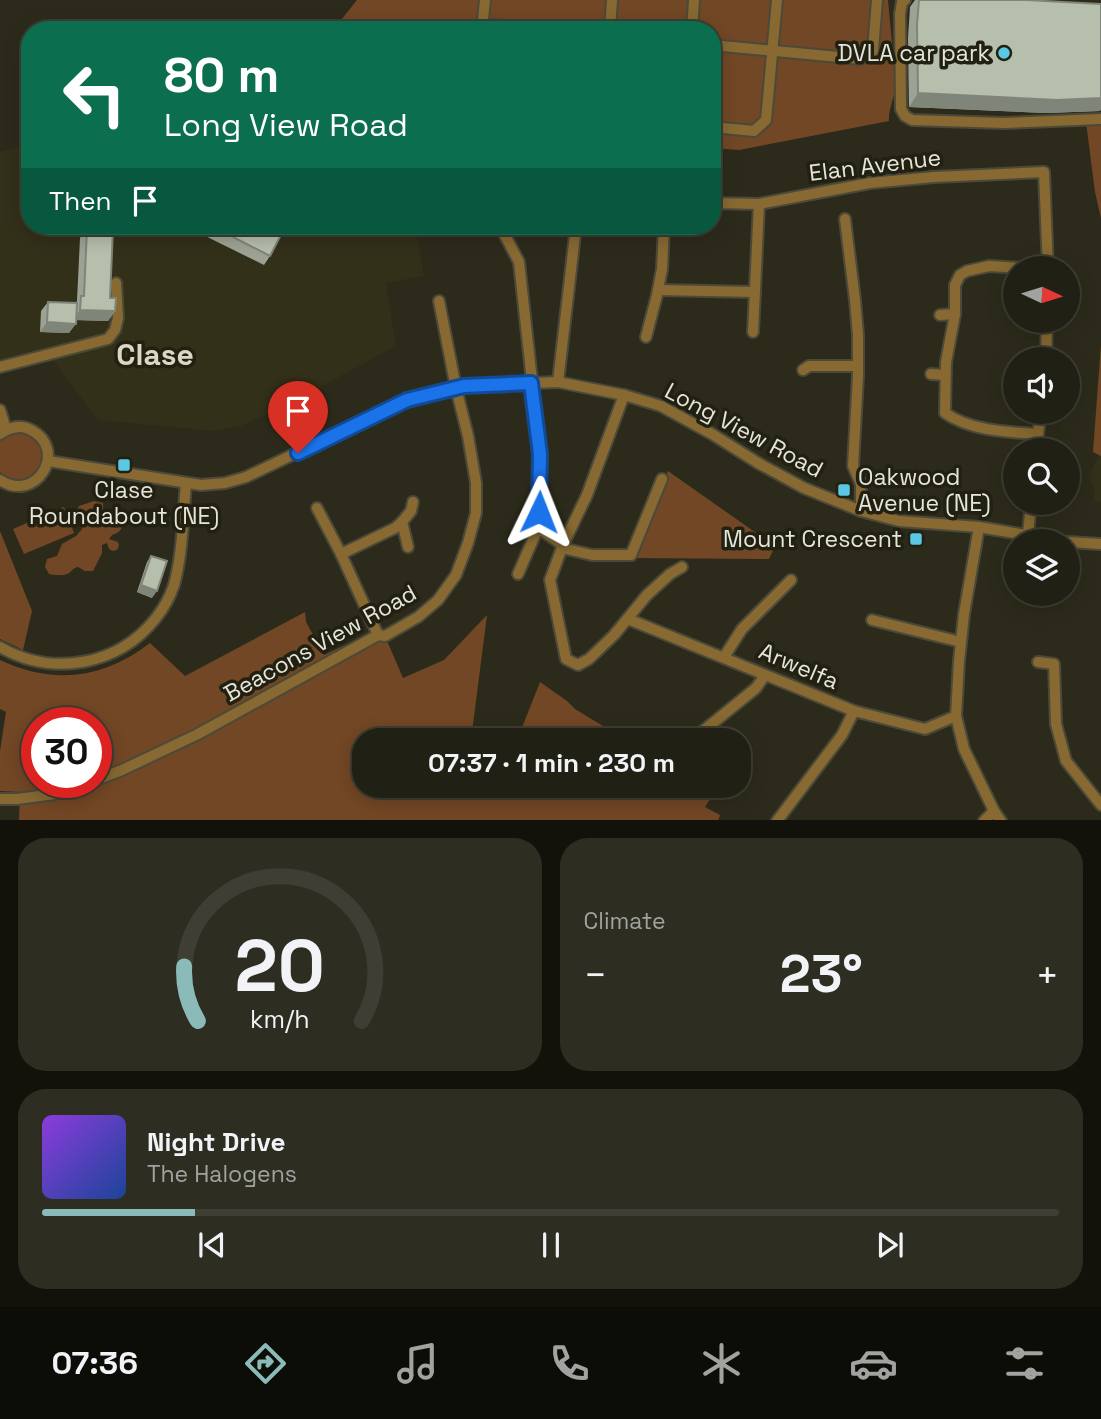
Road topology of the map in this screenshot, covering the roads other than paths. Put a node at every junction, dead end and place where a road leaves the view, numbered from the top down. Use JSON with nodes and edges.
{"nodes":[{"id":1,"x":485,"y":0,"type":"edge"},
{"id":2,"x":612,"y":0,"type":"edge"},
{"id":3,"x":694,"y":0,"type":"edge"},
{"id":4,"x":777,"y":0,"type":"edge"},
{"id":5,"x":877,"y":0,"type":"edge"},
{"id":6,"x":905,"y":0,"type":"edge"},
{"id":7,"x":483,"y":21,"type":"edge"},
{"id":8,"x":611,"y":21,"type":"edge"},
{"id":9,"x":693,"y":21,"type":"edge"},
{"id":10,"x":721,"y":46,"type":"edge"},
{"id":11,"x":772,"y":50,"type":"junction"},
{"id":12,"x":1101,"y":119,"type":"edge"},
{"id":13,"x":721,"y":128,"type":"edge"},
{"id":14,"x":721,"y":203,"type":"edge"},
{"id":15,"x":759,"y":204,"type":"junction"},
{"id":16,"x":845,"y":219,"type":"dead end"},
{"id":17,"x":506,"y":235,"type":"edge"},
{"id":18,"x":575,"y":235,"type":"edge"},
{"id":19,"x":664,"y":235,"type":"edge"},
{"id":20,"x":1048,"y":256,"type":"edge"},
{"id":21,"x":1003,"y":267,"type":"edge"},
{"id":22,"x":116,"y":283,"type":"dead end"},
{"id":23,"x":658,"y":290,"type":"junction"},
{"id":24,"x":755,"y":292,"type":"junction"},
{"id":25,"x":439,"y":301,"type":"dead end"},
{"id":26,"x":954,"y":314,"type":"junction"},
{"id":27,"x":940,"y":315,"type":"dead end"},
{"id":28,"x":753,"y":332,"type":"dead end"},
{"id":29,"x":646,"y":337,"type":"dead end"},
{"id":30,"x":858,"y":366,"type":"junction"},
{"id":31,"x":0,"y":367,"type":"edge"},
{"id":32,"x":803,"y":370,"type":"dead end"},
{"id":33,"x":931,"y":374,"type":"dead end"},
{"id":34,"x":946,"y":375,"type":"junction"},
{"id":35,"x":558,"y":382,"type":"junction"},
{"id":36,"x":531,"y":383,"type":"junction"},
{"id":37,"x":456,"y":388,"type":"junction"},
{"id":38,"x":624,"y":395,"type":"junction"},
{"id":39,"x":0,"y":411,"type":"edge"},
{"id":40,"x":1039,"y":424,"type":"edge"},
{"id":41,"x":3,"y":431,"type":"edge"},
{"id":42,"x":1038,"y":434,"type":"junction"},
{"id":43,"x":1038,"y":438,"type":"edge"},
{"id":44,"x":48,"y":461,"type":"junction"},
{"id":45,"x":662,"y":479,"type":"dead end"},
{"id":46,"x":0,"y":480,"type":"edge"},
{"id":47,"x":186,"y":483,"type":"junction"},
{"id":48,"x":413,"y":502,"type":"dead end"},
{"id":49,"x":317,"y":508,"type":"dead end"},
{"id":50,"x":861,"y":511,"type":"junction"},
{"id":51,"x":402,"y":522,"type":"junction"},
{"id":52,"x":979,"y":527,"type":"junction"},
{"id":53,"x":538,"y":528,"type":"junction"},
{"id":54,"x":1003,"y":531,"type":"edge"},
{"id":55,"x":1080,"y":543,"type":"edge"},
{"id":56,"x":1101,"y":544,"type":"edge"},
{"id":57,"x":562,"y":546,"type":"junction"},
{"id":58,"x":408,"y":547,"type":"dead end"},
{"id":59,"x":341,"y":554,"type":"junction"},
{"id":60,"x":682,"y":567,"type":"dead end"},
{"id":61,"x":518,"y":574,"type":"dead end"},
{"id":62,"x":791,"y":580,"type":"dead end"},
{"id":63,"x":628,"y":619,"type":"junction"},
{"id":64,"x":872,"y":620,"type":"dead end"},
{"id":65,"x":378,"y":635,"type":"junction"},
{"id":66,"x":961,"y":642,"type":"junction"},
{"id":67,"x":0,"y":647,"type":"edge"},
{"id":68,"x":724,"y":657,"type":"junction"},
{"id":69,"x":1038,"y":662,"type":"dead end"},
{"id":70,"x":765,"y":675,"type":"junction"},
{"id":71,"x":854,"y":711,"type":"junction"},
{"id":72,"x":956,"y":716,"type":"junction"},
{"id":73,"x":707,"y":728,"type":"edge"},
{"id":74,"x":112,"y":774,"type":"edge"},
{"id":75,"x":25,"y":798,"type":"edge"},
{"id":76,"x":0,"y":799,"type":"edge"},
{"id":77,"x":1101,"y":805,"type":"edge"},
{"id":78,"x":998,"y":816,"type":"edge"},
{"id":79,"x":777,"y":820,"type":"edge"}],
"edges":[{"from":1,"to":7,"type":"street"},
{"from":2,"to":8,"type":"street"},
{"from":3,"to":9,"type":"street"},
{"from":4,"to":11,"type":"street"},
{"from":5,"to":11,"type":"street"},
{"from":6,"to":12,"type":"street"},
{"from":10,"to":11,"type":"street"},
{"from":11,"to":13,"type":"street"},
{"from":14,"to":15,"type":"street","name":"Elan Avenue"},
{"from":15,"to":20,"type":"street","name":"Elan Avenue"},
{"from":15,"to":24,"type":"street"},
{"from":16,"to":30,"type":"street"},
{"from":17,"to":36,"type":"street"},
{"from":18,"to":35,"type":"street"},
{"from":19,"to":23,"type":"street"},
{"from":21,"to":26,"type":"street"},
{"from":22,"to":31,"type":"street"},
{"from":23,"to":24,"type":"street"},
{"from":23,"to":29,"type":"street"},
{"from":24,"to":28,"type":"street"},
{"from":25,"to":37,"type":"street","name":"Beacons View Road"},
{"from":26,"to":27,"type":"street"},
{"from":26,"to":34,"type":"street"},
{"from":30,"to":32,"type":"street"},
{"from":30,"to":50,"type":"street"},
{"from":33,"to":34,"type":"street"},
{"from":34,"to":42,"type":"street"},
{"from":35,"to":36,"type":"street","name":"Long View Road"},
{"from":35,"to":38,"type":"street","name":"Long View Road"},
{"from":36,"to":37,"type":"street","name":"Long View Road"},
{"from":36,"to":53,"type":"street"},
{"from":37,"to":47,"type":"street","name":"Long View Road"},
{"from":37,"to":65,"type":"street","name":"Beacons View Road"},
{"from":38,"to":50,"type":"street","name":"Long View Road"},
{"from":38,"to":57,"type":"street"},
{"from":39,"to":41,"type":"street"},
{"from":40,"to":42,"type":"street"},
{"from":41,"to":44,"type":"street"},
{"from":42,"to":43,"type":"street"},
{"from":44,"to":46,"type":"street"},
{"from":44,"to":47,"type":"street","name":"Long View Road"},
{"from":45,"to":57,"type":"street"},
{"from":47,"to":67,"type":"street"},
{"from":48,"to":51,"type":"street"},
{"from":49,"to":59,"type":"street"},
{"from":50,"to":52,"type":"street","name":"Long View Road"},
{"from":51,"to":58,"type":"street"},
{"from":51,"to":59,"type":"street"},
{"from":52,"to":54,"type":"street","name":"Long View Road"},
{"from":52,"to":66,"type":"street"},
{"from":53,"to":57,"type":"street"},
{"from":53,"to":61,"type":"street"},
{"from":55,"to":56,"type":"street"},
{"from":57,"to":63,"type":"street"},
{"from":59,"to":65,"type":"street"},
{"from":60,"to":63,"type":"street"},
{"from":62,"to":68,"type":"street"},
{"from":63,"to":68,"type":"street","name":"Arwelfa"},
{"from":64,"to":66,"type":"street"},
{"from":65,"to":74,"type":"street","name":"Beacons View Road"},
{"from":66,"to":72,"type":"street"},
{"from":68,"to":70,"type":"street","name":"Arwelfa"},
{"from":69,"to":77,"type":"street"},
{"from":70,"to":71,"type":"street","name":"Arwelfa"},
{"from":70,"to":73,"type":"street"},
{"from":71,"to":72,"type":"street","name":"Arwelfa"},
{"from":71,"to":79,"type":"street"},
{"from":72,"to":78,"type":"street"},
{"from":75,"to":76,"type":"street"}]}
